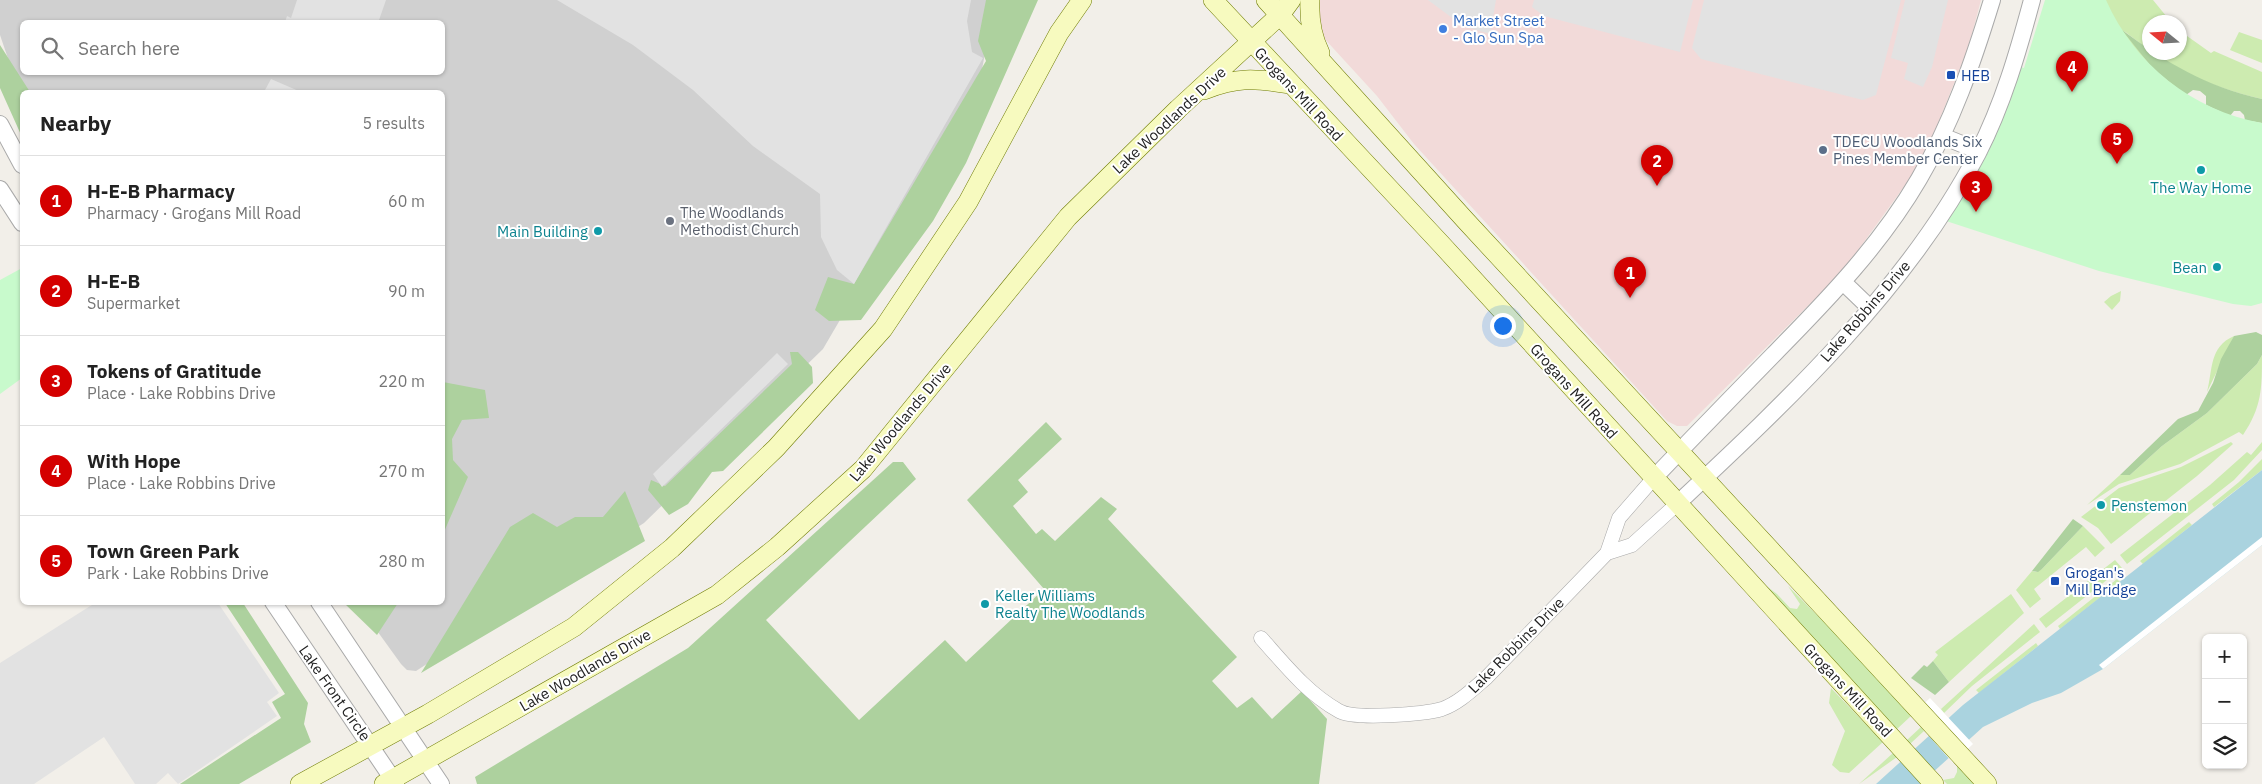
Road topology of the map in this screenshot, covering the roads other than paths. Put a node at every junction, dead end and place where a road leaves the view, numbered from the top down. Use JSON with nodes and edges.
{"nodes":[{"id":1,"x":1082,"y":0,"type":"edge"},
{"id":2,"x":1213,"y":0,"type":"edge"},
{"id":3,"x":1266,"y":0,"type":"edge"},
{"id":4,"x":1310,"y":0,"type":"edge"},
{"id":5,"x":1992,"y":0,"type":"edge"},
{"id":6,"x":2032,"y":0,"type":"edge"},
{"id":7,"x":1286,"y":7,"type":"edge"},
{"id":8,"x":1250,"y":43,"type":"junction"},
{"id":9,"x":1328,"y":68,"type":"junction"},
{"id":10,"x":1289,"y":84,"type":"junction"},
{"id":11,"x":1194,"y":94,"type":"junction"},
{"id":12,"x":0,"y":124,"type":"edge"},
{"id":13,"x":1942,"y":136,"type":"junction"},
{"id":14,"x":1979,"y":151,"type":"junction"},
{"id":15,"x":20,"y":162,"type":"edge"},
{"id":16,"x":0,"y":189,"type":"edge"},
{"id":17,"x":20,"y":220,"type":"edge"},
{"id":18,"x":1844,"y":282,"type":"junction"},
{"id":19,"x":1870,"y":308,"type":"junction"},
{"id":20,"x":1680,"y":451,"type":"junction"},
{"id":21,"x":1705,"y":478,"type":"junction"},
{"id":22,"x":1653,"y":479,"type":"junction"},
{"id":23,"x":1676,"y":504,"type":"junction"},
{"id":24,"x":1607,"y":553,"type":"junction"},
{"id":25,"x":275,"y":605,"type":"edge"},
{"id":26,"x":321,"y":605,"type":"edge"},
{"id":27,"x":1261,"y":638,"type":"dead end"},
{"id":28,"x":402,"y":727,"type":"junction"},
{"id":29,"x":371,"y":746,"type":"junction"},
{"id":30,"x":427,"y":761,"type":"junction"},
{"id":31,"x":391,"y":782,"type":"edge"},
{"id":32,"x":1933,"y":783,"type":"edge"},
{"id":33,"x":300,"y":784,"type":"edge"},
{"id":34,"x":441,"y":784,"type":"edge"},
{"id":35,"x":1987,"y":784,"type":"edge"}],
"edges":[{"from":1,"to":28,"type":"main road"},
{"from":2,"to":8,"type":"main road","name":"Grogans Mill Road"},
{"from":3,"to":7,"type":"main road"},
{"from":4,"to":9,"type":"main road"},
{"from":5,"to":13,"type":"street","name":"Lake Robbins Drive"},
{"from":6,"to":14,"type":"street","name":"Lake Robbins Drive"},
{"from":7,"to":8,"type":"main road","name":"Lake Woodlands Drive"},
{"from":7,"to":9,"type":"main road"},
{"from":8,"to":10,"type":"main road","name":"Grogans Mill Road"},
{"from":8,"to":11,"type":"main road","name":"Lake Woodlands Drive"},
{"from":9,"to":20,"type":"main road"},
{"from":10,"to":11,"type":"main road"},
{"from":10,"to":22,"type":"main road","name":"Grogans Mill Road"},
{"from":11,"to":30,"type":"main road","name":"Lake Woodlands Drive"},
{"from":12,"to":15,"type":"street"},
{"from":13,"to":14,"type":"street"},
{"from":13,"to":18,"type":"street","name":"Lake Robbins Drive"},
{"from":14,"to":19,"type":"street","name":"Lake Robbins Drive"},
{"from":16,"to":17,"type":"street"},
{"from":18,"to":19,"type":"street"},
{"from":18,"to":20,"type":"street","name":"Lake Robbins Drive"},
{"from":19,"to":21,"type":"street","name":"Lake Robbins Drive"},
{"from":20,"to":21,"type":"main road"},
{"from":20,"to":22,"type":"street","name":"Lake Robbins Drive"},
{"from":21,"to":23,"type":"street","name":"Lake Robbins Drive"},
{"from":21,"to":35,"type":"main road"},
{"from":22,"to":23,"type":"main road","name":"Grogans Mill Road"},
{"from":22,"to":24,"type":"street","name":"Lake Robbins Drive"},
{"from":23,"to":24,"type":"street","name":"Lake Robbins Drive"},
{"from":23,"to":32,"type":"main road","name":"Grogans Mill Road"},
{"from":24,"to":27,"type":"street","name":"Lake Robbins Drive"},
{"from":25,"to":29,"type":"street","name":"Lake Front Circle"},
{"from":26,"to":28,"type":"street"},
{"from":28,"to":29,"type":"main road"},
{"from":28,"to":30,"type":"street"},
{"from":29,"to":31,"type":"street","name":"Lake Front Circle"},
{"from":29,"to":33,"type":"main road"},
{"from":30,"to":31,"type":"main road","name":"Lake Woodlands Drive"},
{"from":30,"to":34,"type":"street"}]}
